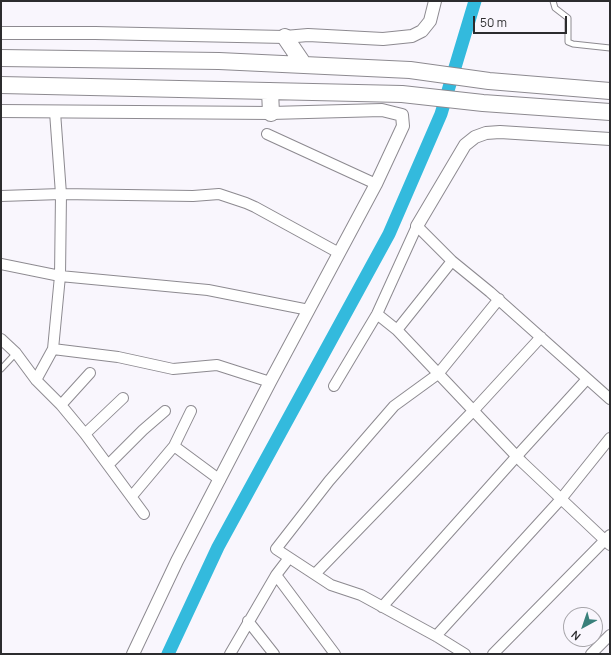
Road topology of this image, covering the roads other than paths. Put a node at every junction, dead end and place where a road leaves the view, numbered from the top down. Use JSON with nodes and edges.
{"nodes":[{"id":1,"x":435,"y":1,"type":"edge"},
{"id":2,"x":553,"y":1,"type":"edge"},
{"id":3,"x":1,"y":33,"type":"edge"},
{"id":4,"x":285,"y":37,"type":"junction"},
{"id":5,"x":610,"y":48,"type":"edge"},
{"id":6,"x":1,"y":58,"type":"edge"},
{"id":7,"x":304,"y":65,"type":"junction"},
{"id":8,"x":1,"y":85,"type":"edge"},
{"id":9,"x":270,"y":91,"type":"junction"},
{"id":10,"x":610,"y":92,"type":"edge"},
{"id":11,"x":1,"y":112,"type":"edge"},
{"id":12,"x":55,"y":112,"type":"junction"},
{"id":13,"x":610,"y":112,"type":"edge"},
{"id":14,"x":271,"y":113,"type":"junction"},
{"id":15,"x":267,"y":134,"type":"dead end"},
{"id":16,"x":610,"y":139,"type":"edge"},
{"id":17,"x":376,"y":184,"type":"junction"},
{"id":18,"x":61,"y":194,"type":"junction"},
{"id":19,"x":1,"y":196,"type":"edge"},
{"id":20,"x":417,"y":226,"type":"junction"},
{"id":21,"x":339,"y":253,"type":"junction"},
{"id":22,"x":452,"y":261,"type":"junction"},
{"id":23,"x":1,"y":264,"type":"edge"},
{"id":24,"x":60,"y":276,"type":"junction"},
{"id":25,"x":499,"y":299,"type":"junction"},
{"id":26,"x":309,"y":310,"type":"junction"},
{"id":27,"x":377,"y":314,"type":"junction"},
{"id":28,"x":397,"y":330,"type":"junction"},
{"id":29,"x":541,"y":337,"type":"junction"},
{"id":30,"x":1,"y":339,"type":"edge"},
{"id":31,"x":53,"y":349,"type":"junction"},
{"id":32,"x":16,"y":353,"type":"junction"},
{"id":33,"x":1,"y":369,"type":"edge"},
{"id":34,"x":90,"y":373,"type":"dead end"},
{"id":35,"x":438,"y":374,"type":"junction"},
{"id":36,"x":587,"y":379,"type":"junction"},
{"id":37,"x":36,"y":380,"type":"junction"},
{"id":38,"x":270,"y":382,"type":"junction"},
{"id":39,"x":334,"y":386,"type":"dead end"},
{"id":40,"x":123,"y":398,"type":"dead end"},
{"id":41,"x":610,"y":399,"type":"edge"},
{"id":42,"x":60,"y":405,"type":"junction"},
{"id":43,"x":165,"y":411,"type":"dead end"},
{"id":44,"x":191,"y":411,"type":"dead end"},
{"id":45,"x":473,"y":411,"type":"junction"},
{"id":46,"x":85,"y":434,"type":"junction"},
{"id":47,"x":610,"y":438,"type":"edge"},
{"id":48,"x":174,"y":446,"type":"junction"},
{"id":49,"x":516,"y":457,"type":"junction"},
{"id":50,"x":108,"y":465,"type":"junction"},
{"id":51,"x":220,"y":480,"type":"junction"},
{"id":52,"x":132,"y":496,"type":"junction"},
{"id":53,"x":561,"y":499,"type":"junction"},
{"id":54,"x":144,"y":514,"type":"dead end"},
{"id":55,"x":608,"y":540,"type":"edge"},
{"id":56,"x":289,"y":558,"type":"junction"},
{"id":57,"x":315,"y":574,"type":"junction"},
{"id":58,"x":276,"y":576,"type":"junction"},
{"id":59,"x":382,"y":607,"type":"junction"},
{"id":60,"x":248,"y":621,"type":"junction"},
{"id":61,"x":610,"y":635,"type":"edge"},
{"id":62,"x":436,"y":636,"type":"junction"},
{"id":63,"x":133,"y":654,"type":"edge"},
{"id":64,"x":230,"y":654,"type":"edge"},
{"id":65,"x":274,"y":654,"type":"edge"},
{"id":66,"x":335,"y":654,"type":"edge"},
{"id":67,"x":465,"y":654,"type":"edge"},
{"id":68,"x":493,"y":654,"type":"edge"},
{"id":69,"x":591,"y":654,"type":"edge"}],
"edges":[{"from":1,"to":4,"type":"street"},
{"from":2,"to":5,"type":"lane"},
{"from":3,"to":4,"type":"street"},
{"from":4,"to":7,"type":"highway"},
{"from":6,"to":7,"type":"highway"},
{"from":7,"to":10,"type":"highway"},
{"from":8,"to":9,"type":"highway"},
{"from":9,"to":13,"type":"highway"},
{"from":9,"to":14,"type":"highway"},
{"from":11,"to":12,"type":"street"},
{"from":12,"to":14,"type":"street"},
{"from":12,"to":18,"type":"street"},
{"from":14,"to":17,"type":"street"},
{"from":15,"to":17,"type":"street"},
{"from":16,"to":20,"type":"street"},
{"from":17,"to":21,"type":"street"},
{"from":18,"to":19,"type":"street"},
{"from":18,"to":21,"type":"street"},
{"from":18,"to":24,"type":"street"},
{"from":20,"to":22,"type":"street"},
{"from":20,"to":27,"type":"street"},
{"from":21,"to":26,"type":"street"},
{"from":22,"to":25,"type":"street"},
{"from":22,"to":28,"type":"street"},
{"from":23,"to":24,"type":"street"},
{"from":24,"to":26,"type":"street"},
{"from":24,"to":31,"type":"street"},
{"from":25,"to":29,"type":"street"},
{"from":25,"to":35,"type":"street"},
{"from":26,"to":38,"type":"street"},
{"from":27,"to":28,"type":"street"},
{"from":27,"to":39,"type":"street"},
{"from":28,"to":35,"type":"street"},
{"from":29,"to":36,"type":"street"},
{"from":29,"to":45,"type":"street"},
{"from":30,"to":32,"type":"street"},
{"from":31,"to":37,"type":"street"},
{"from":31,"to":38,"type":"street"},
{"from":32,"to":33,"type":"lane"},
{"from":32,"to":37,"type":"street"},
{"from":34,"to":42,"type":"street"},
{"from":35,"to":45,"type":"street"},
{"from":35,"to":56,"type":"street"},
{"from":36,"to":41,"type":"street"},
{"from":36,"to":49,"type":"street"},
{"from":37,"to":42,"type":"street"},
{"from":38,"to":51,"type":"street"},
{"from":40,"to":46,"type":"street"},
{"from":42,"to":46,"type":"street"},
{"from":43,"to":50,"type":"street"},
{"from":44,"to":48,"type":"street"},
{"from":45,"to":49,"type":"street"},
{"from":45,"to":57,"type":"street"},
{"from":46,"to":50,"type":"street"},
{"from":47,"to":53,"type":"street"},
{"from":48,"to":51,"type":"street"},
{"from":48,"to":52,"type":"street"},
{"from":49,"to":53,"type":"street"},
{"from":49,"to":59,"type":"street"},
{"from":50,"to":52,"type":"street"},
{"from":51,"to":63,"type":"street"},
{"from":52,"to":54,"type":"street"},
{"from":53,"to":55,"type":"street"},
{"from":53,"to":62,"type":"street"},
{"from":55,"to":68,"type":"street"},
{"from":56,"to":57,"type":"street"},
{"from":56,"to":58,"type":"street"},
{"from":57,"to":59,"type":"street"},
{"from":58,"to":60,"type":"street"},
{"from":58,"to":66,"type":"street"},
{"from":59,"to":62,"type":"street"},
{"from":60,"to":64,"type":"street"},
{"from":60,"to":65,"type":"street"},
{"from":61,"to":69,"type":"street"},
{"from":62,"to":67,"type":"street"}]}
